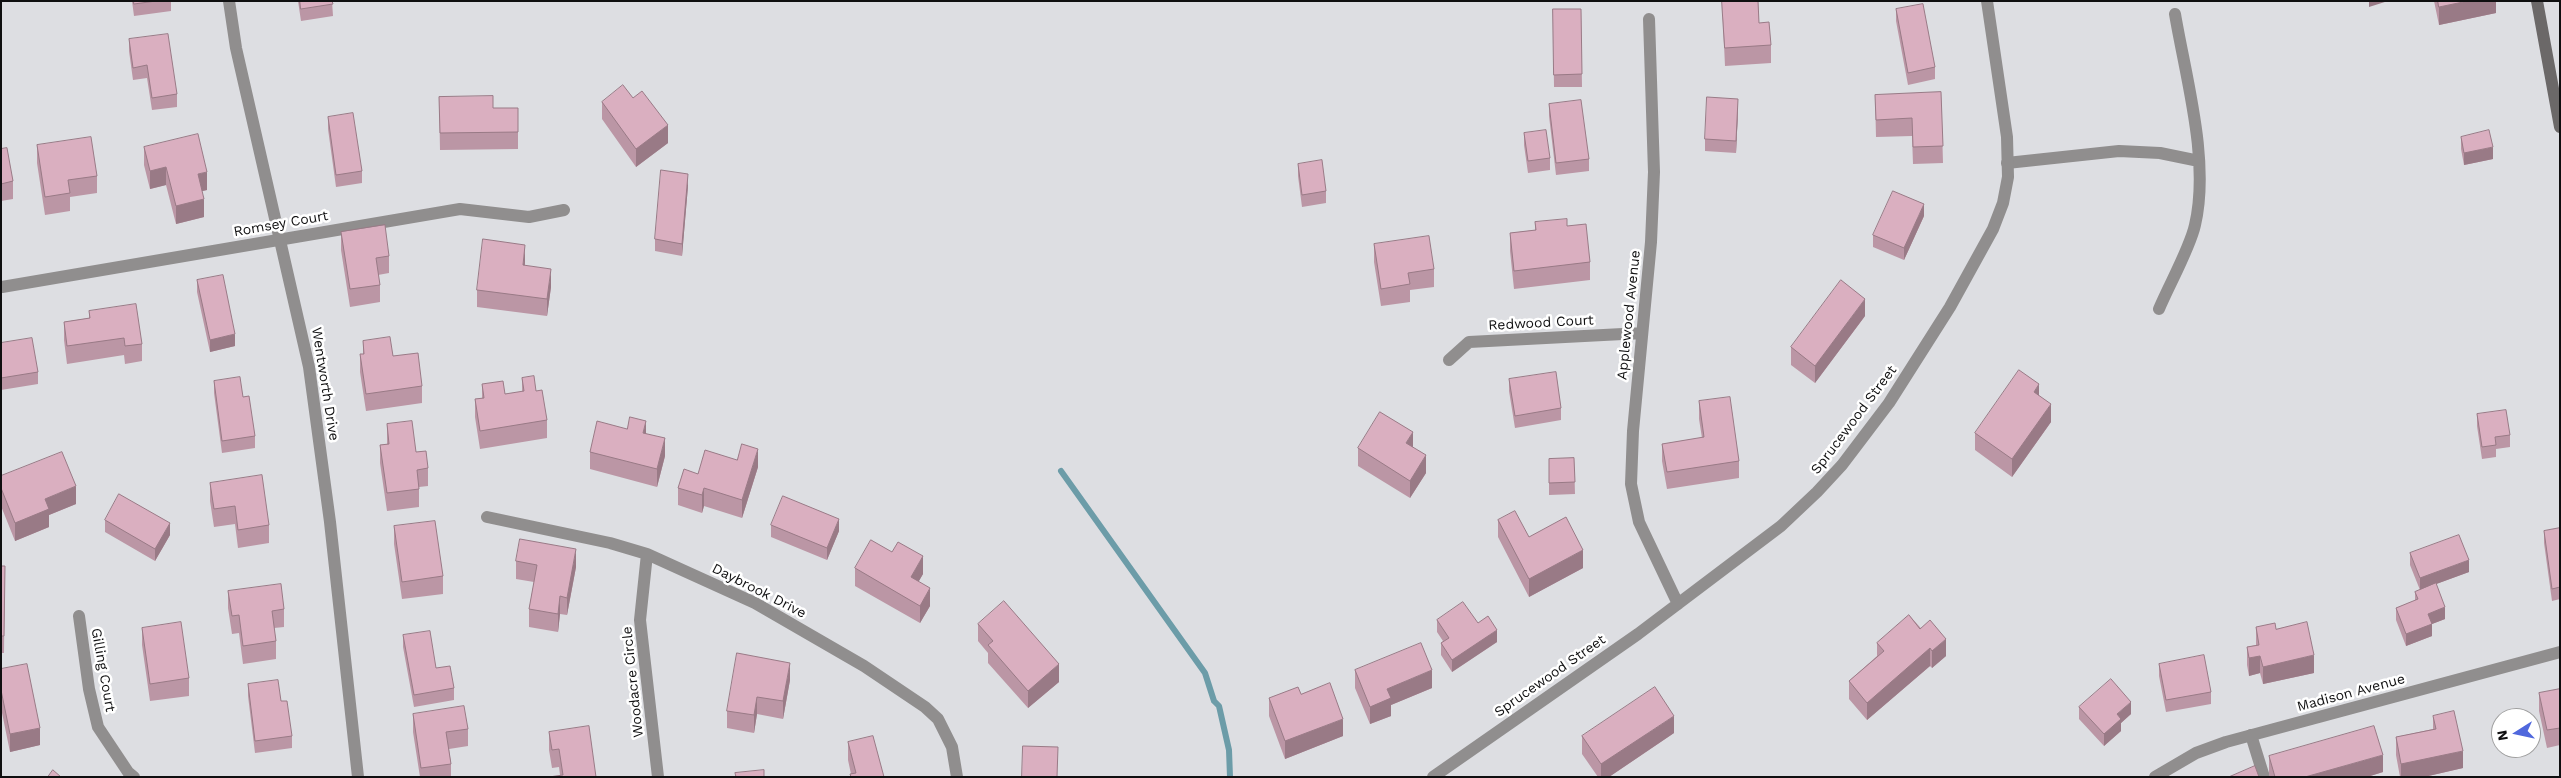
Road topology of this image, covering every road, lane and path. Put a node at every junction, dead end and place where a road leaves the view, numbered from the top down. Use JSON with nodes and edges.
{"nodes":[{"id":1,"x":229,"y":1,"type":"edge"},
{"id":2,"x":1987,"y":1,"type":"edge"},
{"id":3,"x":2537,"y":1,"type":"edge"},
{"id":4,"x":2175,"y":14,"type":"dead end"},
{"id":5,"x":1649,"y":19,"type":"dead end"},
{"id":6,"x":2560,"y":127,"type":"edge"},
{"id":7,"x":2199,"y":160,"type":"junction"},
{"id":8,"x":2007,"y":163,"type":"junction"},
{"id":9,"x":564,"y":210,"type":"dead end"},
{"id":10,"x":281,"y":239,"type":"junction"},
{"id":11,"x":2,"y":287,"type":"dead end"},
{"id":12,"x":2159,"y":309,"type":"dead end"},
{"id":13,"x":1642,"y":333,"type":"junction"},
{"id":14,"x":1448,"y":360,"type":"dead end"},
{"id":15,"x":487,"y":517,"type":"dead end"},
{"id":16,"x":647,"y":554,"type":"junction"},
{"id":17,"x":1678,"y":604,"type":"junction"},
{"id":18,"x":79,"y":616,"type":"dead end"},
{"id":19,"x":2560,"y":652,"type":"edge"},
{"id":20,"x":2251,"y":735,"type":"junction"},
{"id":21,"x":134,"y":777,"type":"edge"},
{"id":22,"x":358,"y":777,"type":"edge"},
{"id":23,"x":658,"y":777,"type":"edge"},
{"id":24,"x":957,"y":777,"type":"edge"},
{"id":25,"x":1432,"y":777,"type":"edge"},
{"id":26,"x":2155,"y":777,"type":"edge"},
{"id":27,"x":2264,"y":777,"type":"edge"}],
"edges":[{"from":1,"to":10,"type":"street","name":"Wentworth Drive"},
{"from":2,"to":8,"type":"street","name":"Sprucewood Street"},
{"from":3,"to":6,"type":"main road"},
{"from":4,"to":7,"type":"street"},
{"from":5,"to":13,"type":"street","name":"Applewood Avenue"},
{"from":7,"to":8,"type":"street"},
{"from":7,"to":12,"type":"street"},
{"from":8,"to":17,"type":"street","name":"Sprucewood Street"},
{"from":9,"to":10,"type":"street","name":"Romsey Court"},
{"from":10,"to":11,"type":"street","name":"Romsey Court"},
{"from":10,"to":22,"type":"street","name":"Wentworth Drive"},
{"from":13,"to":14,"type":"street","name":"Redwood Court"},
{"from":13,"to":17,"type":"street","name":"Applewood Avenue"},
{"from":15,"to":16,"type":"street","name":"Daybrook Drive"},
{"from":16,"to":23,"type":"street","name":"Woodacre Circle"},
{"from":16,"to":24,"type":"street","name":"Daybrook Drive"},
{"from":17,"to":25,"type":"street","name":"Sprucewood Street"},
{"from":18,"to":21,"type":"street","name":"Gilling Court"},
{"from":19,"to":20,"type":"street","name":"Madison Avenue"},
{"from":20,"to":26,"type":"street","name":"Madison Avenue"},
{"from":20,"to":27,"type":"street"}]}
